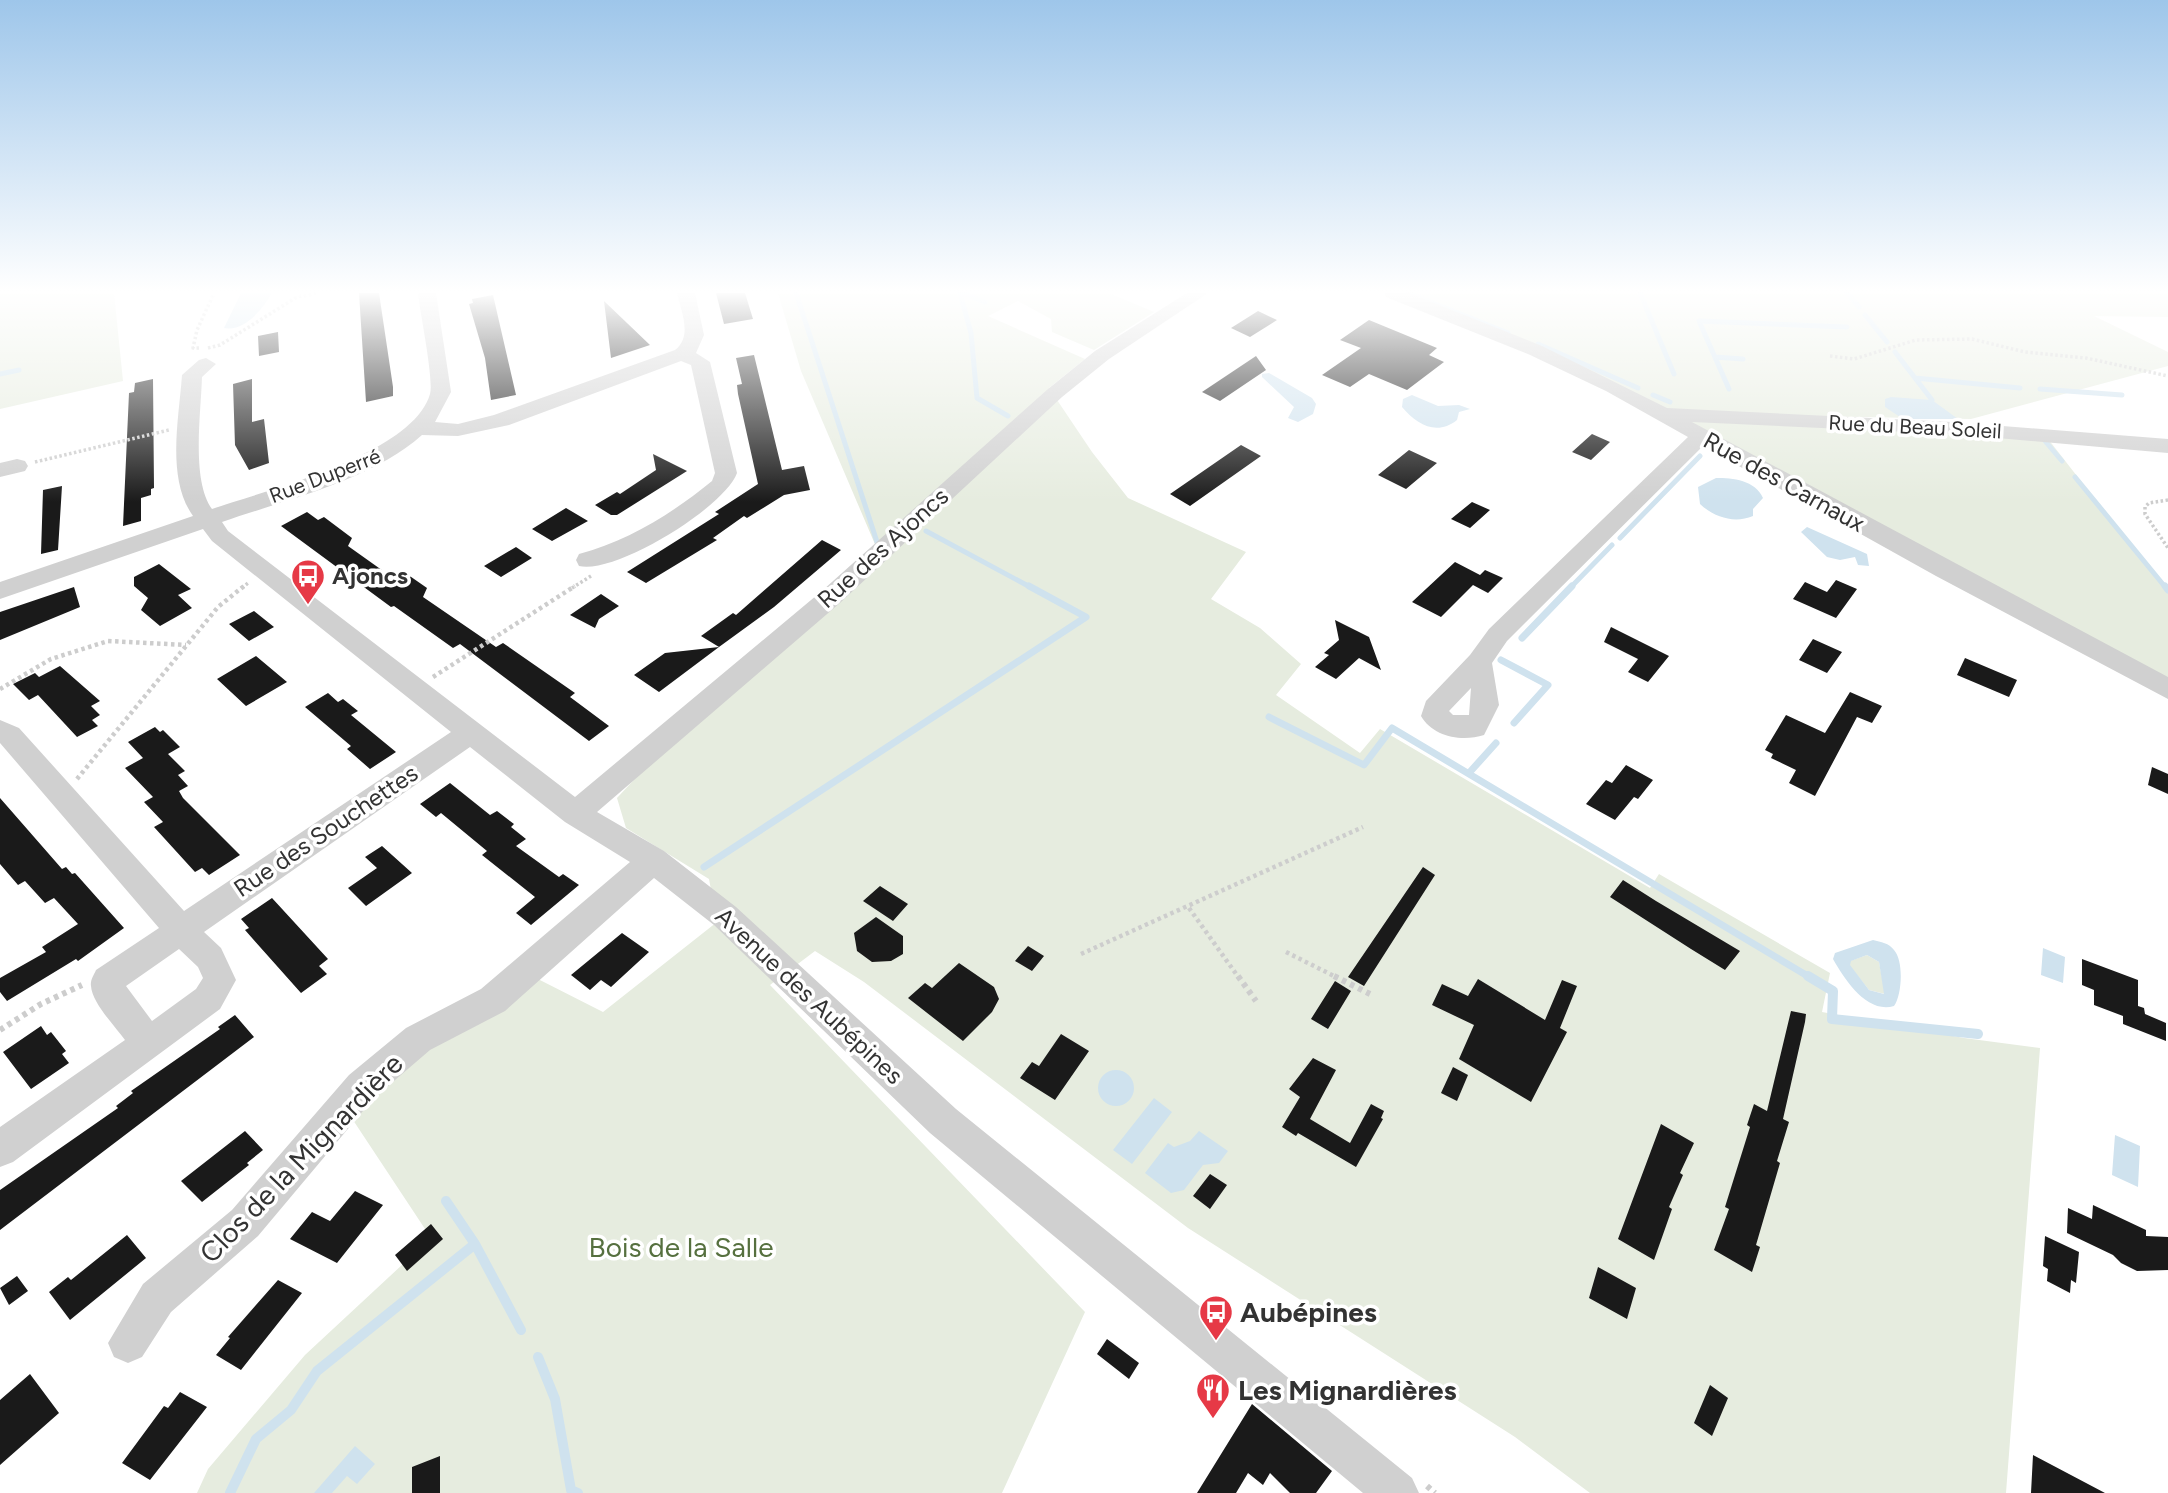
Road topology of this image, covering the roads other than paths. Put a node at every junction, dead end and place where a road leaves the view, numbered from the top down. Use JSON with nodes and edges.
{"nodes":[{"id":1,"x":201,"y":363,"type":"edge"},
{"id":2,"x":437,"y":363,"type":"edge"},
{"id":3,"x":658,"y":363,"type":"edge"},
{"id":4,"x":699,"y":363,"type":"edge"},
{"id":5,"x":1093,"y":363,"type":"edge"},
{"id":6,"x":1564,"y":363,"type":"edge"},
{"id":7,"x":1662,"y":414,"type":"junction"},
{"id":8,"x":419,"y":428,"type":"junction"},
{"id":9,"x":1701,"y":436,"type":"junction"},
{"id":10,"x":2168,"y":446,"type":"edge"},
{"id":11,"x":208,"y":519,"type":"junction"},
{"id":12,"x":596,"y":560,"type":"road end"},
{"id":13,"x":0,"y":591,"type":"edge"},
{"id":14,"x":1479,"y":662,"type":"dead end"},
{"id":15,"x":2168,"y":689,"type":"edge"},
{"id":16,"x":0,"y":730,"type":"edge"},
{"id":17,"x":471,"y":732,"type":"junction"},
{"id":18,"x":575,"y":814,"type":"junction"},
{"id":19,"x":653,"y":860,"type":"junction"},
{"id":20,"x":181,"y":930,"type":"junction"},
{"id":21,"x":148,"y":1044,"type":"junction"},
{"id":22,"x":0,"y":1149,"type":"edge"},
{"id":23,"x":128,"y":1343,"type":"dead end"},
{"id":24,"x":1397,"y":1493,"type":"edge"}],
"edges":[{"from":1,"to":11,"type":"street","name":"Avenue des Aubépines"},
{"from":2,"to":8,"type":"street","name":"Rue Duperré"},
{"from":3,"to":8,"type":"street"},
{"from":4,"to":12,"type":"street"},
{"from":5,"to":18,"type":"street","name":"Rue des Ajoncs"},
{"from":6,"to":7,"type":"street","name":"Rue des Carnaux"},
{"from":7,"to":9,"type":"street","name":"Rue des Carnaux"},
{"from":7,"to":10,"type":"street","name":"Rue du Beau Soleil"},
{"from":8,"to":11,"type":"street","name":"Rue Duperré"},
{"from":9,"to":14,"type":"street"},
{"from":9,"to":15,"type":"street","name":"Rue des Carnaux"},
{"from":11,"to":13,"type":"street","name":"Rue Duperré"},
{"from":11,"to":17,"type":"street","name":"Avenue des Aubépines"},
{"from":16,"to":20,"type":"street"},
{"from":17,"to":18,"type":"street","name":"Avenue des Aubépines"},
{"from":17,"to":20,"type":"street","name":"Rue des Souchettes"},
{"from":18,"to":19,"type":"street","name":"Avenue des Aubépines"},
{"from":19,"to":23,"type":"street","name":"Clos de la Mignardière"},
{"from":19,"to":24,"type":"street","name":"Avenue des Aubépines"},
{"from":20,"to":21,"type":"street"},
{"from":20,"to":21,"type":"street","name":"Rue des Souchettes"},
{"from":21,"to":22,"type":"street"}]}
